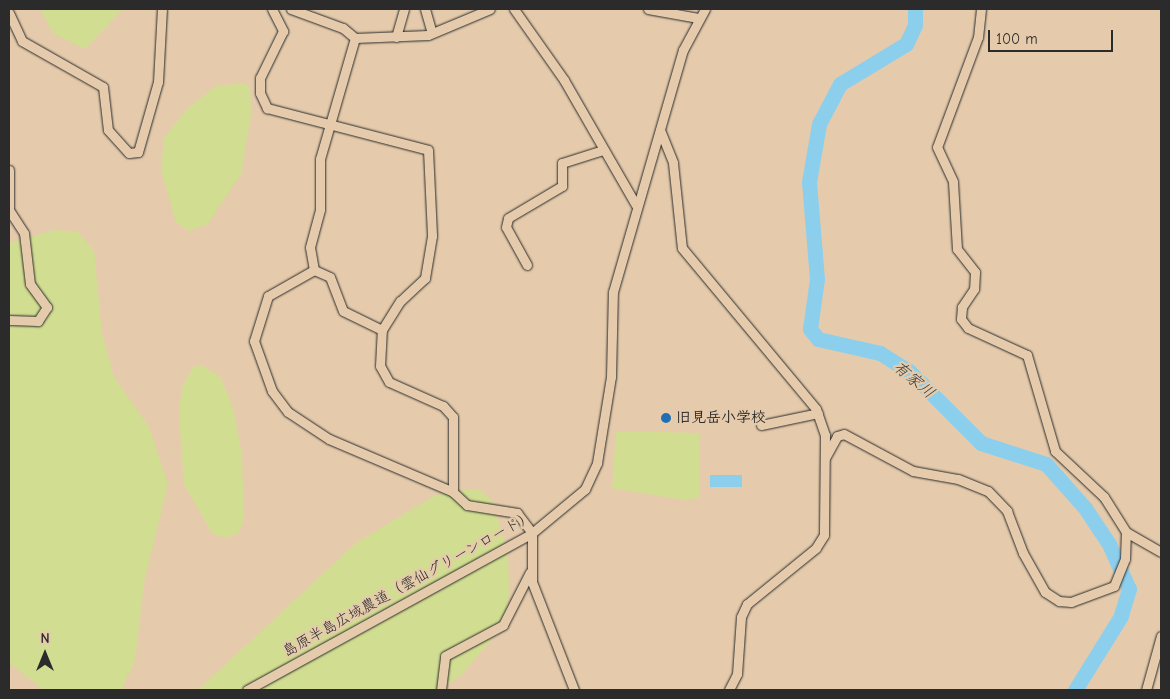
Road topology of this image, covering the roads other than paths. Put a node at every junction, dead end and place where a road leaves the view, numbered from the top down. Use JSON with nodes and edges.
{"nodes":[{"id":1,"x":162,"y":9,"type":"edge"},
{"id":2,"x":272,"y":9,"type":"edge"},
{"id":3,"x":291,"y":9,"type":"edge"},
{"id":4,"x":404,"y":9,"type":"edge"},
{"id":5,"x":425,"y":9,"type":"edge"},
{"id":6,"x":490,"y":9,"type":"edge"},
{"id":7,"x":514,"y":9,"type":"edge"},
{"id":8,"x":648,"y":9,"type":"edge"},
{"id":9,"x":705,"y":9,"type":"edge"},
{"id":10,"x":981,"y":9,"type":"edge"},
{"id":11,"x":9,"y":13,"type":"edge"},
{"id":12,"x":695,"y":14,"type":"edge"},
{"id":13,"x":432,"y":33,"type":"junction"},
{"id":14,"x":396,"y":37,"type":"junction"},
{"id":15,"x":355,"y":38,"type":"junction"},
{"id":16,"x":330,"y":125,"type":"junction"},
{"id":17,"x":660,"y":130,"type":"junction"},
{"id":18,"x":604,"y":150,"type":"junction"},
{"id":19,"x":9,"y":170,"type":"edge"},
{"id":20,"x":636,"y":205,"type":"junction"},
{"id":21,"x":527,"y":265,"type":"dead end"},
{"id":22,"x":314,"y":270,"type":"junction"},
{"id":23,"x":9,"y":320,"type":"edge"},
{"id":24,"x":382,"y":330,"type":"junction"},
{"id":25,"x":818,"y":413,"type":"junction"},
{"id":26,"x":761,"y":426,"type":"dead end"},
{"id":27,"x":825,"y":458,"type":"junction"},
{"id":28,"x":453,"y":492,"type":"junction"},
{"id":29,"x":1126,"y":532,"type":"junction"},
{"id":30,"x":532,"y":533,"type":"junction"},
{"id":31,"x":1161,"y":552,"type":"edge"},
{"id":32,"x":530,"y":572,"type":"junction"},
{"id":33,"x":1161,"y":636,"type":"edge"},
{"id":34,"x":247,"y":690,"type":"edge"},
{"id":35,"x":441,"y":690,"type":"edge"},
{"id":36,"x":574,"y":690,"type":"edge"},
{"id":37,"x":730,"y":690,"type":"edge"},
{"id":38,"x":1146,"y":690,"type":"edge"}],
"edges":[{"from":1,"to":11,"type":"street"},
{"from":2,"to":16,"type":"street"},
{"from":3,"to":15,"type":"street"},
{"from":4,"to":14,"type":"street"},
{"from":5,"to":13,"type":"street"},
{"from":6,"to":13,"type":"street"},
{"from":7,"to":18,"type":"street"},
{"from":8,"to":12,"type":"street"},
{"from":9,"to":12,"type":"street","name":"島原半島広域農道（雲仙グリーンロード）"},
{"from":10,"to":29,"type":"street"},
{"from":12,"to":17,"type":"street","name":"島原半島広域農道（雲仙グリーンロード）"},
{"from":13,"to":14,"type":"street"},
{"from":14,"to":15,"type":"street"},
{"from":15,"to":16,"type":"street"},
{"from":16,"to":22,"type":"street"},
{"from":16,"to":24,"type":"street"},
{"from":17,"to":20,"type":"street","name":"島原半島広域農道（雲仙グリーンロード）"},
{"from":17,"to":25,"type":"street"},
{"from":18,"to":20,"type":"street"},
{"from":18,"to":21,"type":"street"},
{"from":19,"to":23,"type":"street"},
{"from":20,"to":30,"type":"street","name":"島原半島広域農道（雲仙グリーンロード）"},
{"from":22,"to":24,"type":"street"},
{"from":22,"to":28,"type":"street"},
{"from":24,"to":28,"type":"street"},
{"from":25,"to":26,"type":"street"},
{"from":25,"to":27,"type":"street"},
{"from":27,"to":29,"type":"street"},
{"from":27,"to":37,"type":"street"},
{"from":28,"to":30,"type":"street"},
{"from":29,"to":31,"type":"street"},
{"from":30,"to":32,"type":"street"},
{"from":30,"to":34,"type":"street","name":"島原半島広域農道（雲仙グリーンロード）"},
{"from":32,"to":35,"type":"street"},
{"from":32,"to":36,"type":"street"},
{"from":33,"to":38,"type":"street"}]}
